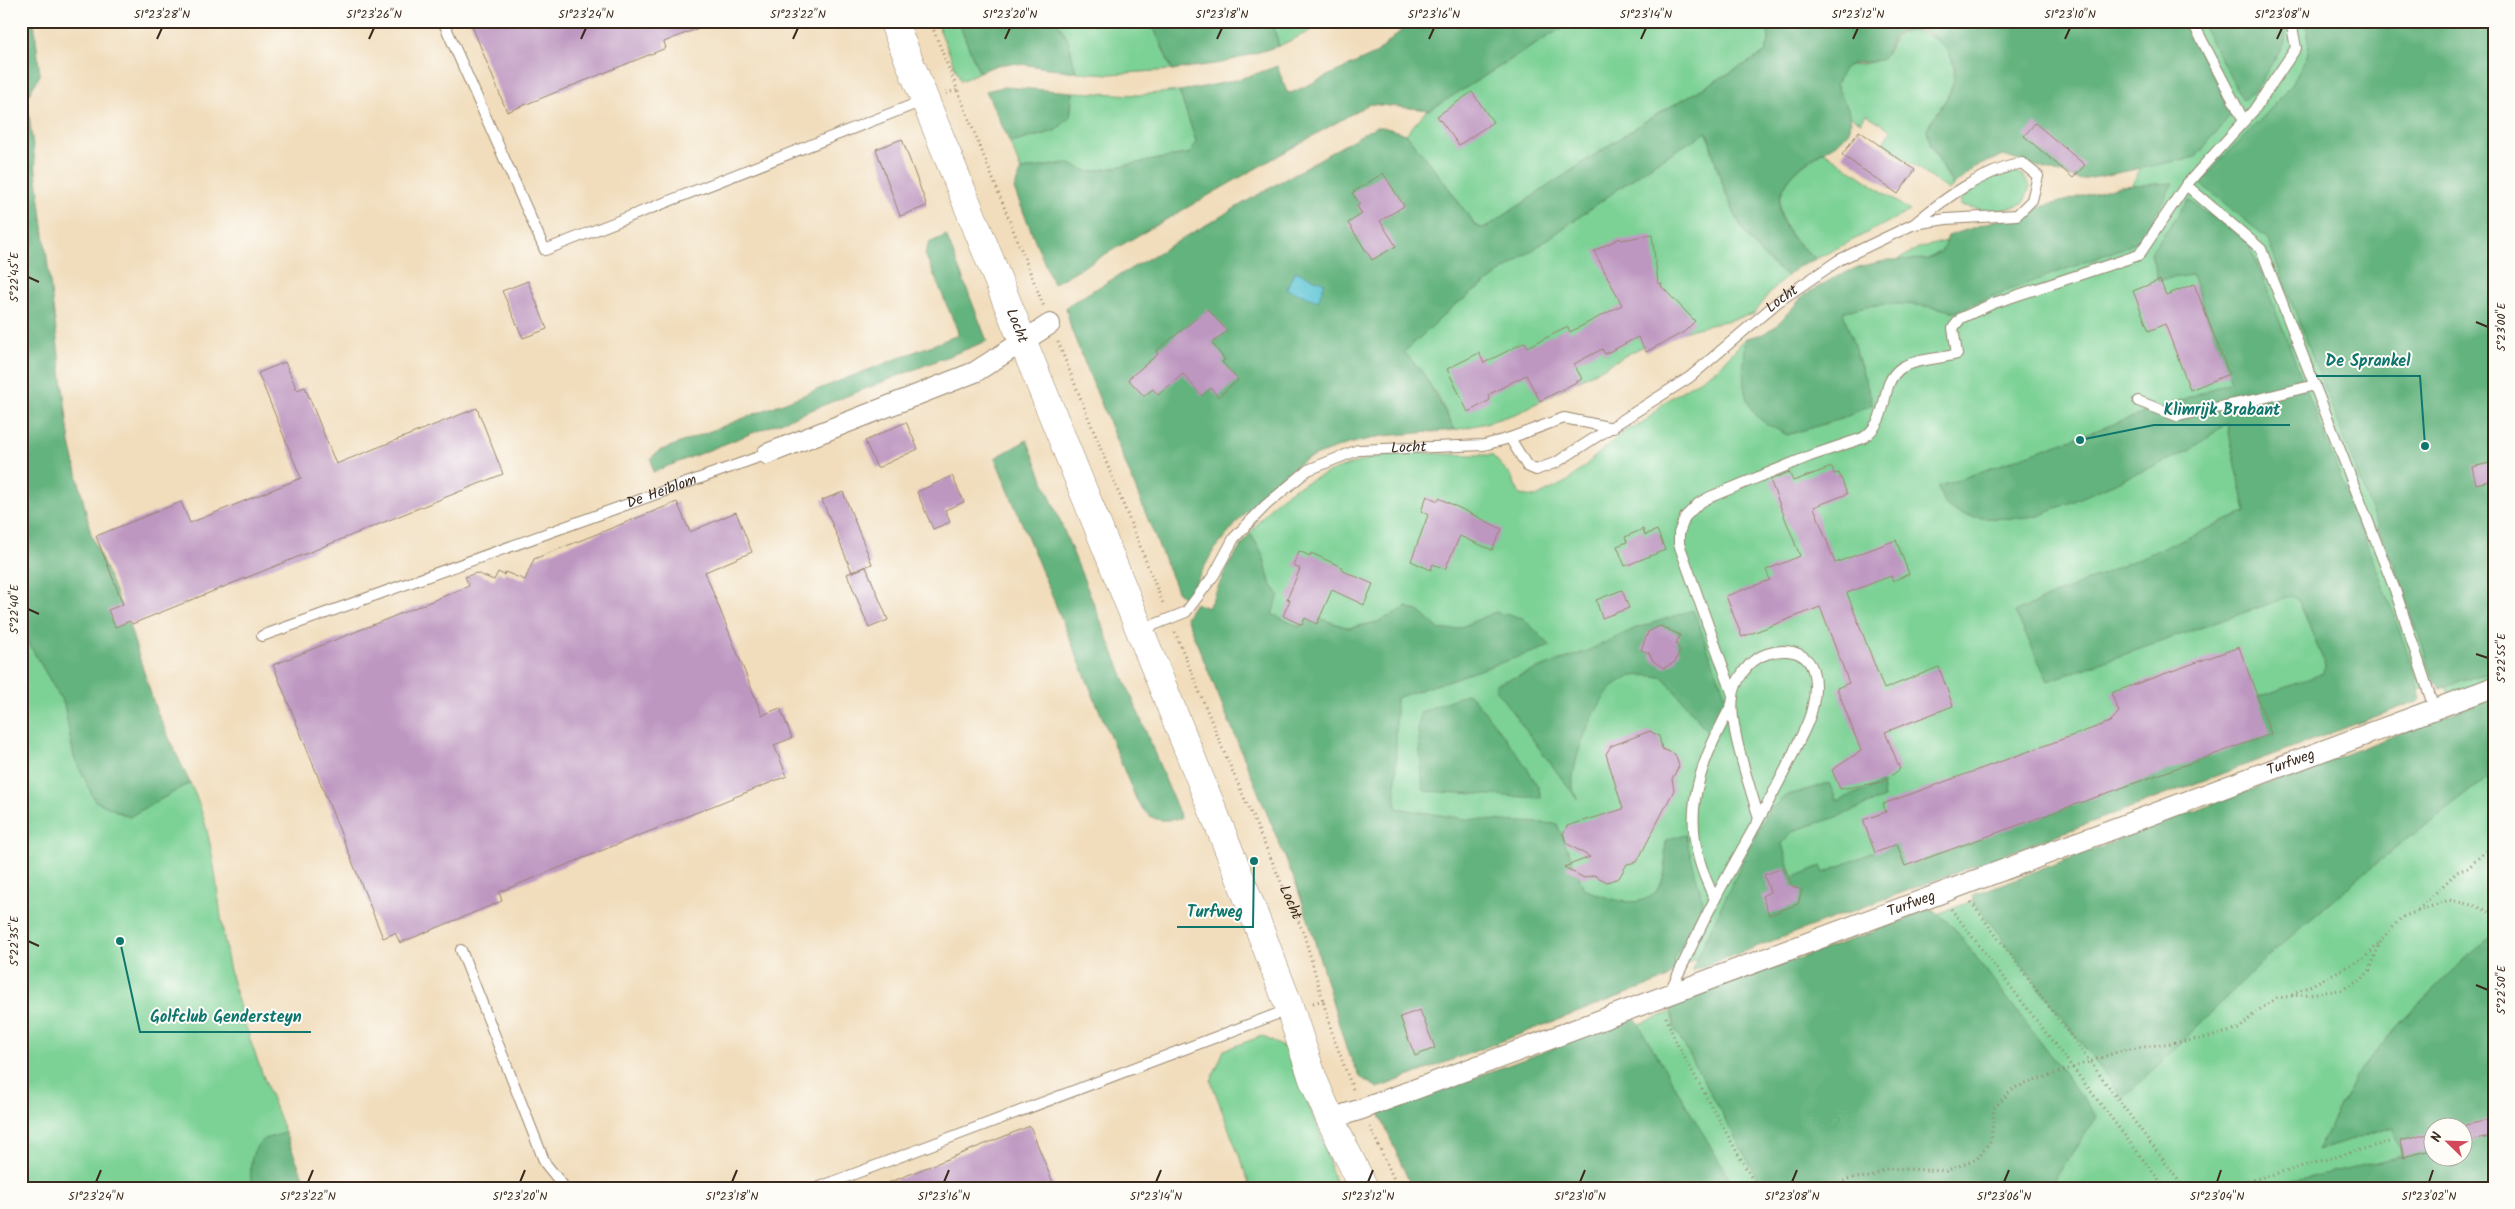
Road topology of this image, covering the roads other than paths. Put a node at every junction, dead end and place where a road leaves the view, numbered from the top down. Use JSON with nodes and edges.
{"nodes":[{"id":1,"x":443,"y":21,"type":"edge"},
{"id":2,"x":893,"y":21,"type":"edge"},
{"id":3,"x":2192,"y":21,"type":"edge"},
{"id":4,"x":2291,"y":21,"type":"edge"},
{"id":5,"x":926,"y":100,"type":"junction"},
{"id":6,"x":2244,"y":121,"type":"junction"},
{"id":7,"x":2186,"y":185,"type":"junction"},
{"id":8,"x":1914,"y":224,"type":"junction"},
{"id":9,"x":1050,"y":324,"type":"road end"},
{"id":10,"x":1023,"y":342,"type":"junction"},
{"id":11,"x":2315,"y":385,"type":"junction"},
{"id":12,"x":2138,"y":401,"type":"dead end"},
{"id":13,"x":1614,"y":428,"type":"junction"},
{"id":14,"x":1510,"y":438,"type":"junction"},
{"id":15,"x":767,"y":454,"type":"joint"},
{"id":16,"x":1140,"y":630,"type":"junction"},
{"id":17,"x":262,"y":636,"type":"dead end"},
{"id":18,"x":2494,"y":687,"type":"edge"},
{"id":19,"x":1732,"y":700,"type":"junction"},
{"id":20,"x":2434,"y":710,"type":"junction"},
{"id":21,"x":1759,"y":818,"type":"junction"},
{"id":22,"x":1715,"y":899,"type":"junction"},
{"id":23,"x":461,"y":950,"type":"dead end"},
{"id":24,"x":1664,"y":995,"type":"junction"},
{"id":25,"x":1290,"y":1009,"type":"junction"},
{"id":26,"x":1330,"y":1119,"type":"junction"},
{"id":27,"x":564,"y":1188,"type":"edge"},
{"id":28,"x":817,"y":1188,"type":"edge"},
{"id":29,"x":1364,"y":1188,"type":"edge"}],
"edges":[{"from":1,"to":5,"type":"lane"},
{"from":2,"to":5,"type":"street","name":"Locht"},
{"from":3,"to":6,"type":"lane"},
{"from":4,"to":6,"type":"lane"},
{"from":5,"to":10,"type":"street","name":"Locht"},
{"from":6,"to":7,"type":"lane"},
{"from":7,"to":11,"type":"lane"},
{"from":7,"to":19,"type":"lane"},
{"from":8,"to":8,"type":"lane","name":"Locht"},
{"from":8,"to":13,"type":"lane","name":"Locht"},
{"from":9,"to":10,"type":"street","name":"De Heiblom"},
{"from":10,"to":15,"type":"street","name":"De Heiblom"},
{"from":10,"to":16,"type":"street","name":"Locht"},
{"from":11,"to":12,"type":"lane"},
{"from":11,"to":20,"type":"lane"},
{"from":13,"to":14,"type":"lane","name":"Locht"},
{"from":13,"to":14,"type":"lane","name":"Locht"},
{"from":14,"to":16,"type":"lane","name":"Locht"},
{"from":15,"to":17,"type":"lane","name":"De Heiblom"},
{"from":16,"to":25,"type":"street","name":"Locht"},
{"from":18,"to":20,"type":"street","name":"Turfweg"},
{"from":19,"to":21,"type":"lane"},
{"from":19,"to":21,"type":"lane"},
{"from":19,"to":22,"type":"lane"},
{"from":20,"to":24,"type":"street","name":"Turfweg"},
{"from":21,"to":22,"type":"lane"},
{"from":22,"to":24,"type":"lane"},
{"from":23,"to":27,"type":"lane"},
{"from":24,"to":26,"type":"street","name":"Turfweg"},
{"from":25,"to":26,"type":"street","name":"Locht"},
{"from":25,"to":28,"type":"lane"},
{"from":26,"to":29,"type":"street","name":"Locht"}]}
